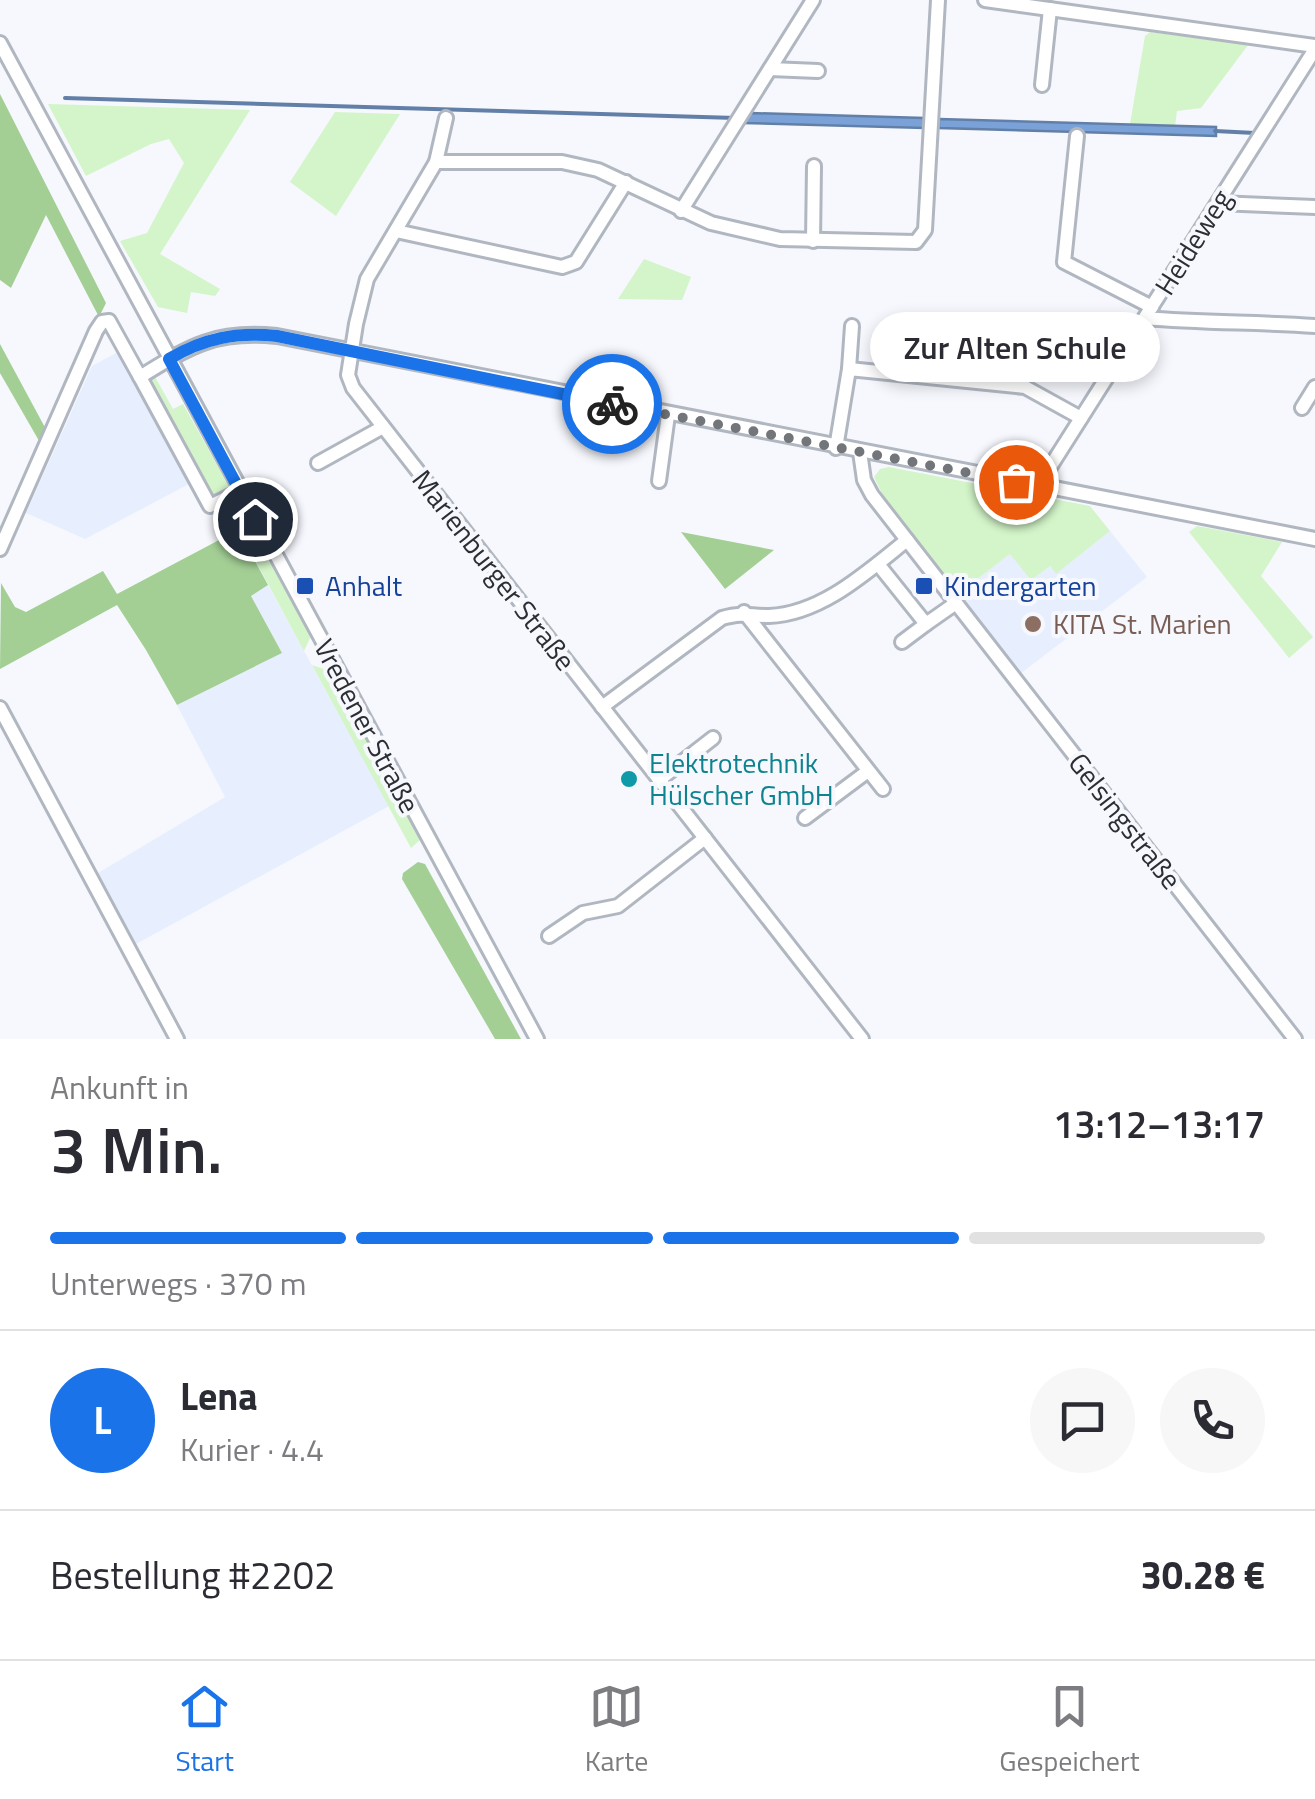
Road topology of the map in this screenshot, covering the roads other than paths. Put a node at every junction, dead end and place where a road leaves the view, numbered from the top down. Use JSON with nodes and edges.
{"nodes":[{"id":1,"x":813,"y":0,"type":"edge"},
{"id":2,"x":938,"y":0,"type":"edge"},
{"id":3,"x":985,"y":0,"type":"edge"},
{"id":4,"x":1050,"y":9,"type":"junction"},
{"id":5,"x":0,"y":43,"type":"edge"},
{"id":6,"x":1315,"y":48,"type":"edge"},
{"id":7,"x":770,"y":70,"type":"junction"},
{"id":8,"x":818,"y":70,"type":"dead end"},
{"id":9,"x":1042,"y":85,"type":"dead end"},
{"id":10,"x":446,"y":118,"type":"dead end"},
{"id":11,"x":1076,"y":136,"type":"dead end"},
{"id":12,"x":436,"y":162,"type":"junction"},
{"id":13,"x":814,"y":166,"type":"dead end"},
{"id":14,"x":626,"y":182,"type":"junction"},
{"id":15,"x":1218,"y":203,"type":"junction"},
{"id":16,"x":1315,"y":207,"type":"edge"},
{"id":17,"x":682,"y":211,"type":"junction"},
{"id":18,"x":396,"y":232,"type":"junction"},
{"id":19,"x":814,"y":241,"type":"junction"},
{"id":20,"x":1148,"y":313,"type":"junction"},
{"id":21,"x":852,"y":326,"type":"dead end"},
{"id":22,"x":1315,"y":326,"type":"edge"},
{"id":23,"x":351,"y":352,"type":"junction"},
{"id":24,"x":169,"y":359,"type":"junction"},
{"id":25,"x":849,"y":369,"type":"junction"},
{"id":26,"x":140,"y":377,"type":"junction"},
{"id":27,"x":1315,"y":386,"type":"edge"},
{"id":28,"x":1302,"y":408,"type":"dead end"},
{"id":29,"x":668,"y":415,"type":"junction"},
{"id":30,"x":1081,"y":418,"type":"junction"},
{"id":31,"x":383,"y":427,"type":"junction"},
{"id":32,"x":836,"y":448,"type":"junction"},
{"id":33,"x":860,"y":452,"type":"junction"},
{"id":34,"x":318,"y":463,"type":"dead end"},
{"id":35,"x":659,"y":481,"type":"dead end"},
{"id":36,"x":1042,"y":487,"type":"junction"},
{"id":37,"x":240,"y":491,"type":"junction"},
{"id":38,"x":1315,"y":539,"type":"edge"},
{"id":39,"x":908,"y":540,"type":"junction"},
{"id":40,"x":0,"y":549,"type":"edge"},
{"id":41,"x":878,"y":564,"type":"junction"},
{"id":42,"x":956,"y":602,"type":"junction"},
{"id":43,"x":744,"y":612,"type":"junction"},
{"id":44,"x":926,"y":624,"type":"junction"},
{"id":45,"x":902,"y":642,"type":"dead end"},
{"id":46,"x":602,"y":707,"type":"junction"},
{"id":47,"x":0,"y":708,"type":"edge"},
{"id":48,"x":713,"y":738,"type":"dead end"},
{"id":49,"x":868,"y":771,"type":"junction"},
{"id":50,"x":659,"y":780,"type":"junction"},
{"id":51,"x":883,"y":789,"type":"dead end"},
{"id":52,"x":805,"y":818,"type":"dead end"},
{"id":53,"x":705,"y":838,"type":"junction"},
{"id":54,"x":549,"y":936,"type":"dead end"},
{"id":55,"x":177,"y":1039,"type":"edge"},
{"id":56,"x":537,"y":1039,"type":"edge"},
{"id":57,"x":862,"y":1039,"type":"edge"},
{"id":58,"x":1294,"y":1039,"type":"edge"}],
"edges":[{"from":1,"to":7,"type":"street"},
{"from":2,"to":19,"type":"street"},
{"from":3,"to":4,"type":"street"},
{"from":4,"to":6,"type":"street"},
{"from":4,"to":9,"type":"street"},
{"from":5,"to":24,"type":"street","name":"Vredener Straße"},
{"from":6,"to":15,"type":"street","name":"Heideweg"},
{"from":7,"to":8,"type":"street"},
{"from":7,"to":17,"type":"street"},
{"from":10,"to":12,"type":"street"},
{"from":11,"to":20,"type":"street"},
{"from":12,"to":14,"type":"street"},
{"from":12,"to":18,"type":"street"},
{"from":13,"to":19,"type":"street"},
{"from":14,"to":17,"type":"street"},
{"from":14,"to":18,"type":"street"},
{"from":15,"to":16,"type":"street"},
{"from":15,"to":20,"type":"street","name":"Heideweg"},
{"from":17,"to":19,"type":"street"},
{"from":18,"to":23,"type":"street"},
{"from":20,"to":22,"type":"street"},
{"from":20,"to":30,"type":"street","name":"Heideweg"},
{"from":21,"to":25,"type":"street"},
{"from":23,"to":24,"type":"street"},
{"from":23,"to":29,"type":"street"},
{"from":23,"to":31,"type":"street","name":"Marienburger Straße"},
{"from":24,"to":26,"type":"street"},
{"from":24,"to":37,"type":"street","name":"Vredener Straße"},
{"from":25,"to":30,"type":"street"},
{"from":25,"to":32,"type":"street"},
{"from":26,"to":37,"type":"street"},
{"from":26,"to":40,"type":"street"},
{"from":27,"to":28,"type":"street"},
{"from":29,"to":32,"type":"street"},
{"from":29,"to":35,"type":"street"},
{"from":30,"to":36,"type":"street","name":"Heideweg"},
{"from":31,"to":34,"type":"street"},
{"from":31,"to":46,"type":"street","name":"Marienburger Straße"},
{"from":32,"to":33,"type":"street"},
{"from":33,"to":36,"type":"street"},
{"from":33,"to":39,"type":"street","name":"Gelsingstraße"},
{"from":36,"to":38,"type":"street"},
{"from":37,"to":56,"type":"street","name":"Vredener Straße"},
{"from":39,"to":41,"type":"street"},
{"from":39,"to":42,"type":"street","name":"Gelsingstraße"},
{"from":41,"to":43,"type":"street"},
{"from":41,"to":44,"type":"street"},
{"from":42,"to":44,"type":"street"},
{"from":42,"to":58,"type":"street","name":"Gelsingstraße"},
{"from":43,"to":46,"type":"street"},
{"from":43,"to":49,"type":"street"},
{"from":44,"to":45,"type":"street"},
{"from":46,"to":50,"type":"street","name":"Marienburger Straße"},
{"from":47,"to":55,"type":"street"},
{"from":48,"to":50,"type":"street"},
{"from":49,"to":51,"type":"street"},
{"from":49,"to":52,"type":"street"},
{"from":50,"to":53,"type":"street","name":"Marienburger Straße"},
{"from":53,"to":54,"type":"street"},
{"from":53,"to":57,"type":"street","name":"Marienburger Straße"}]}
